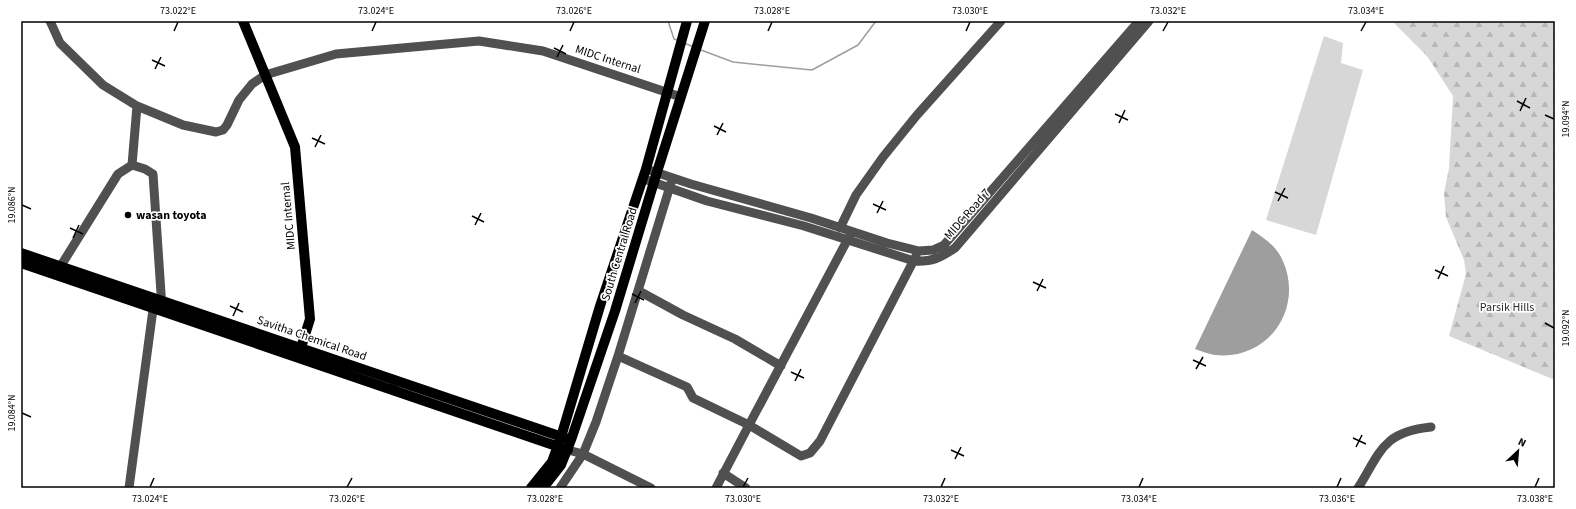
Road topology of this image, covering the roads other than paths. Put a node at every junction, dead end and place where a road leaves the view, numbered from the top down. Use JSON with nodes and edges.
{"nodes":[{"id":1,"x":50,"y":21,"type":"edge"},
{"id":2,"x":242,"y":21,"type":"edge"},
{"id":3,"x":687,"y":21,"type":"edge"},
{"id":4,"x":705,"y":21,"type":"edge"},
{"id":5,"x":1001,"y":21,"type":"edge"},
{"id":6,"x":1139,"y":21,"type":"edge"},
{"id":7,"x":1149,"y":21,"type":"edge"},
{"id":8,"x":265,"y":75,"type":"junction"},
{"id":9,"x":1096,"y":75,"type":"junction"},
{"id":10,"x":667,"y":92,"type":"junction"},
{"id":11,"x":682,"y":97,"type":"junction"},
{"id":12,"x":137,"y":106,"type":"junction"},
{"id":13,"x":132,"y":165,"type":"junction"},
{"id":14,"x":645,"y":173,"type":"junction"},
{"id":15,"x":655,"y":177,"type":"junction"},
{"id":16,"x":673,"y":178,"type":"junction"},
{"id":17,"x":670,"y":188,"type":"junction"},
{"id":18,"x":976,"y":215,"type":"junction"},
{"id":19,"x":840,"y":228,"type":"junction"},
{"id":20,"x":850,"y":235,"type":"junction"},
{"id":21,"x":919,"y":251,"type":"junction"},
{"id":22,"x":21,"y":253,"type":"edge"},
{"id":23,"x":914,"y":261,"type":"junction"},
{"id":24,"x":21,"y":263,"type":"edge"},
{"id":25,"x":58,"y":271,"type":"junction"},
{"id":26,"x":639,"y":291,"type":"junction"},
{"id":27,"x":158,"y":300,"type":"junction"},
{"id":28,"x":158,"y":310,"type":"junction"},
{"id":29,"x":300,"y":353,"type":"junction"},
{"id":30,"x":618,"y":356,"type":"junction"},
{"id":31,"x":781,"y":366,"type":"junction"},
{"id":32,"x":749,"y":425,"type":"junction"},
{"id":33,"x":1431,"y":427,"type":"dead end"},
{"id":34,"x":564,"y":443,"type":"junction"},
{"id":35,"x":583,"y":454,"type":"junction"},
{"id":36,"x":723,"y":473,"type":"junction"},
{"id":37,"x":130,"y":488,"type":"edge"},
{"id":38,"x":530,"y":488,"type":"edge"},
{"id":39,"x":543,"y":488,"type":"edge"},
{"id":40,"x":560,"y":488,"type":"edge"},
{"id":41,"x":651,"y":488,"type":"edge"},
{"id":42,"x":716,"y":488,"type":"edge"},
{"id":43,"x":746,"y":488,"type":"edge"},
{"id":44,"x":1358,"y":488,"type":"edge"}],
"edges":[{"from":1,"to":12,"type":"street"},
{"from":2,"to":8,"type":"main road","name":"MIDC Internal"},
{"from":3,"to":10,"type":"main road","name":"South Central Road"},
{"from":4,"to":11,"type":"main road","name":"South Central Road"},
{"from":5,"to":19,"type":"street"},
{"from":6,"to":9,"type":"street","name":"MIDC Road 7"},
{"from":7,"to":9,"type":"street","name":"MIDC Road 7"},
{"from":8,"to":10,"type":"street","name":"MIDC Internal"},
{"from":8,"to":12,"type":"street"},
{"from":8,"to":29,"type":"main road","name":"MIDC Internal"},
{"from":9,"to":18,"type":"street","name":"MIDC Road 7"},
{"from":10,"to":11,"type":"street","name":"MIDC Internal"},
{"from":10,"to":14,"type":"main road","name":"South Central Road"},
{"from":11,"to":15,"type":"main road","name":"South Central Road"},
{"from":12,"to":13,"type":"street"},
{"from":13,"to":25,"type":"street"},
{"from":13,"to":27,"type":"street"},
{"from":14,"to":15,"type":"street"},
{"from":14,"to":34,"type":"main road","name":"South Central Road"},
{"from":15,"to":16,"type":"street","name":"MIDC Road 7"},
{"from":15,"to":17,"type":"street","name":"MIDC Road 7"},
{"from":15,"to":34,"type":"main road","name":"South Central Road"},
{"from":16,"to":17,"type":"street"},
{"from":16,"to":19,"type":"street","name":"MIDC Road 7"},
{"from":17,"to":20,"type":"street","name":"MIDC Road 7"},
{"from":17,"to":26,"type":"street"},
{"from":18,"to":21,"type":"street","name":"MIDC Road 7"},
{"from":18,"to":23,"type":"street","name":"MIDC Road 7"},
{"from":19,"to":20,"type":"street","name":"MIDC Road 7"},
{"from":20,"to":21,"type":"street","name":"MIDC Road 7"},
{"from":20,"to":23,"type":"street","name":"MIDC Road 7"},
{"from":20,"to":31,"type":"street"},
{"from":21,"to":23,"type":"street"},
{"from":22,"to":25,"type":"main road","name":"Savitha Chemical Road"},
{"from":23,"to":32,"type":"street"},
{"from":24,"to":25,"type":"main road","name":"Savitha Chemical Road"},
{"from":25,"to":27,"type":"main road","name":"Savitha Chemical Road"},
{"from":25,"to":28,"type":"main road","name":"Savitha Chemical Road"},
{"from":26,"to":30,"type":"street"},
{"from":26,"to":31,"type":"street"},
{"from":27,"to":28,"type":"street"},
{"from":27,"to":29,"type":"main road","name":"Savitha Chemical Road"},
{"from":28,"to":29,"type":"main road","name":"Savitha Chemical Road"},
{"from":28,"to":37,"type":"street"},
{"from":29,"to":34,"type":"main road","name":"Savitha Chemical Road"},
{"from":30,"to":32,"type":"street"},
{"from":30,"to":35,"type":"street"},
{"from":31,"to":32,"type":"street"},
{"from":32,"to":36,"type":"street"},
{"from":33,"to":44,"type":"street"},
{"from":34,"to":35,"type":"street"},
{"from":34,"to":38,"type":"main road","name":"South Central Road"},
{"from":34,"to":39,"type":"main road","name":"South Central Road"},
{"from":35,"to":40,"type":"street"},
{"from":35,"to":41,"type":"street"},
{"from":36,"to":42,"type":"street"},
{"from":36,"to":43,"type":"street"}]}
